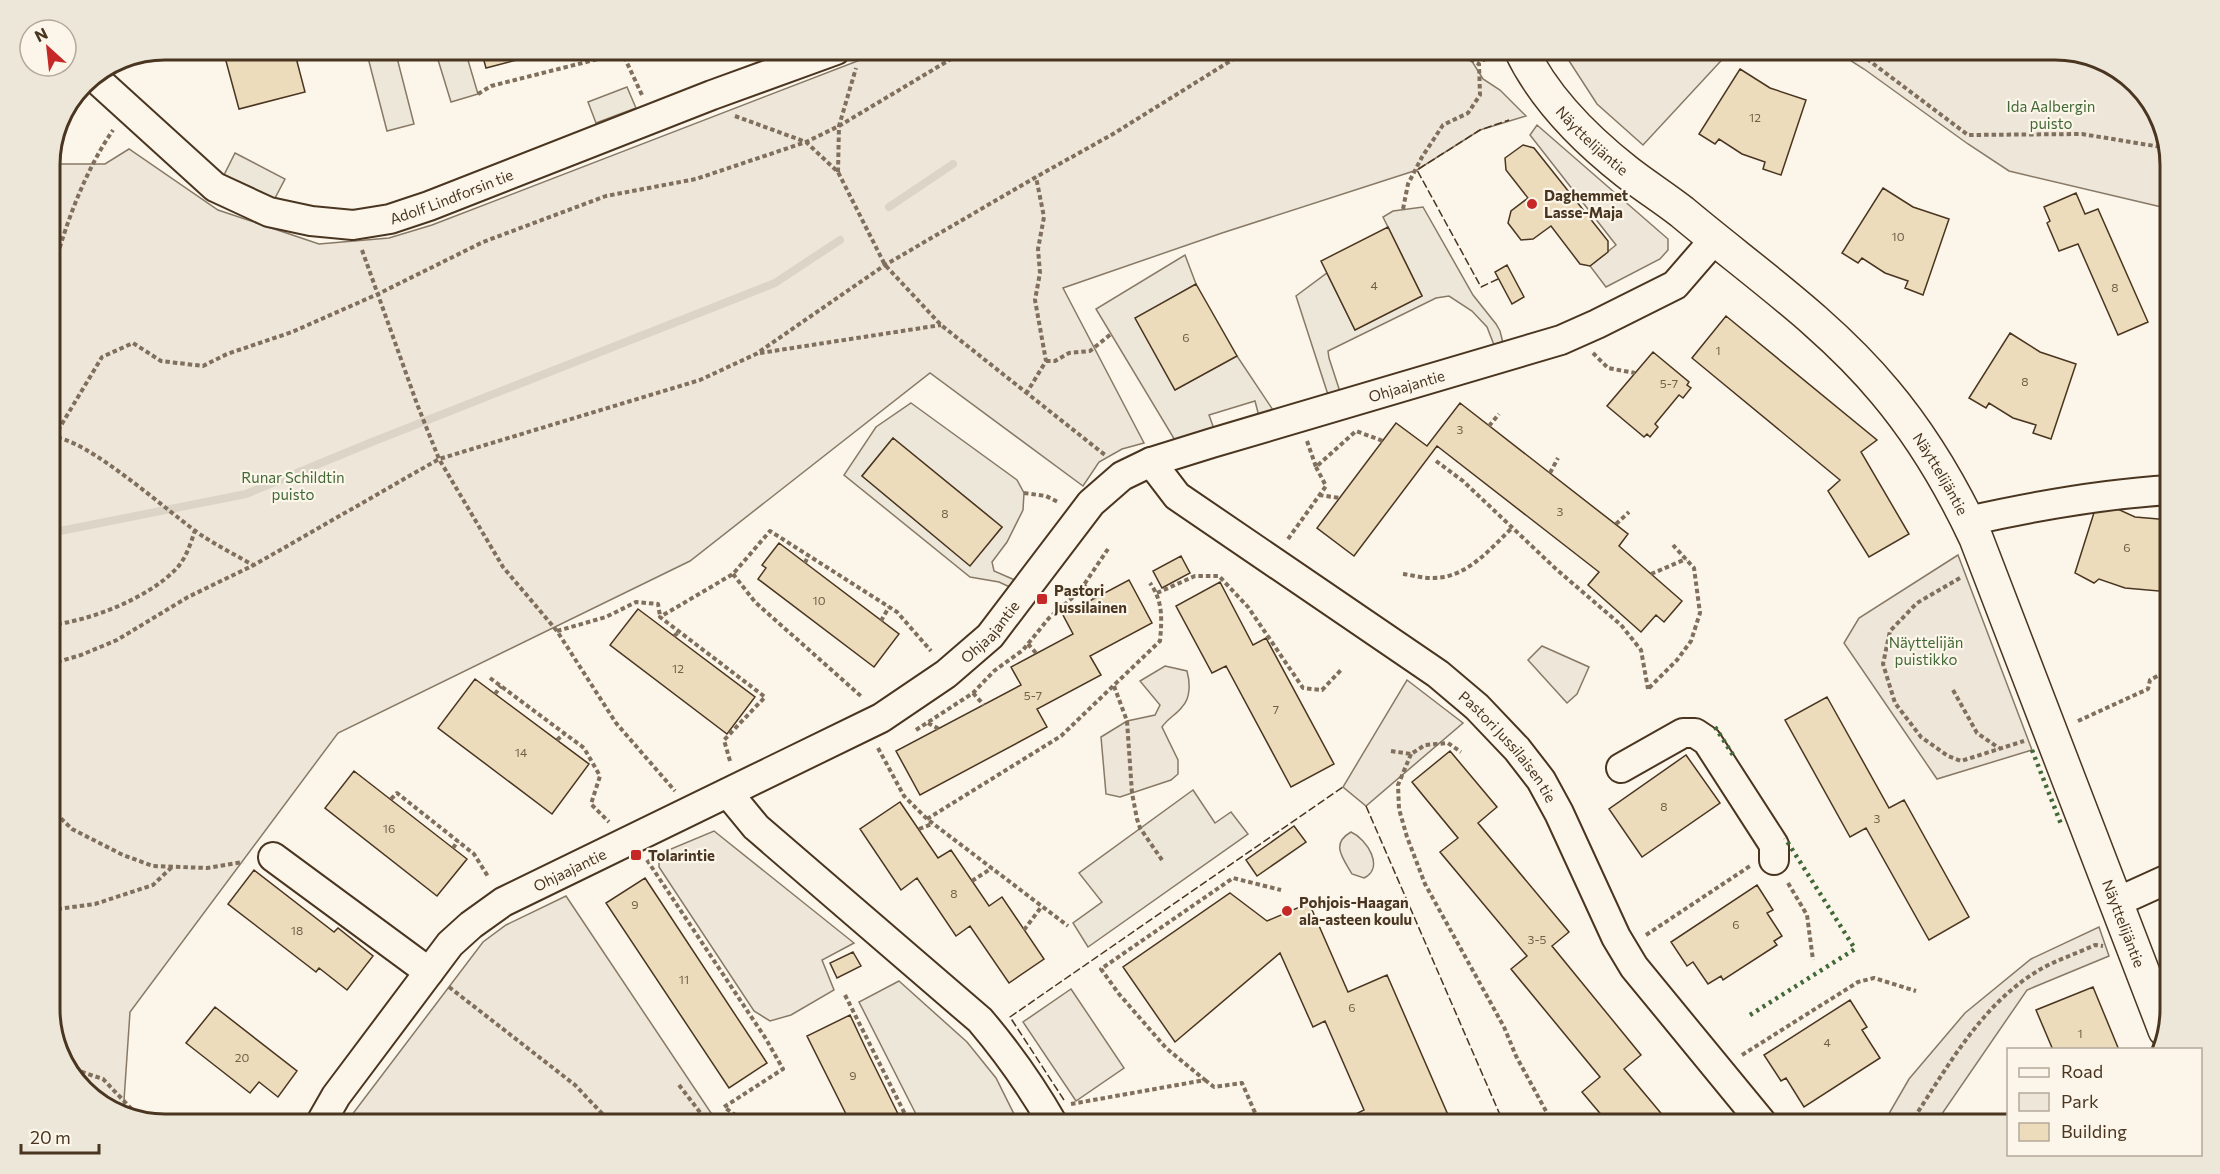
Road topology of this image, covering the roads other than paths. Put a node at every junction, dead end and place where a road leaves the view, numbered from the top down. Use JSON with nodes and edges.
{"nodes":[{"id":1,"x":836,"y":60,"type":"edge"},
{"id":2,"x":1526,"y":60,"type":"edge"},
{"id":3,"x":100,"y":83,"type":"edge"},
{"id":4,"x":1714,"y":240,"type":"junction"},
{"id":5,"x":1151,"y":462,"type":"junction"},
{"id":6,"x":2160,"y":491,"type":"edge"},
{"id":7,"x":1968,"y":521,"type":"junction"},
{"id":8,"x":1621,"y":768,"type":"dead end"},
{"id":9,"x":730,"y":779,"type":"junction"},
{"id":10,"x":273,"y":856,"type":"dead end"},
{"id":11,"x":1774,"y":860,"type":"road end"},
{"id":12,"x":2160,"y":883,"type":"edge"},
{"id":13,"x":2117,"y":902,"type":"junction"},
{"id":14,"x":429,"y":972,"type":"junction"},
{"id":15,"x":2160,"y":986,"type":"edge"},
{"id":16,"x":326,"y":1114,"type":"edge"},
{"id":17,"x":1059,"y":1114,"type":"edge"},
{"id":18,"x":1754,"y":1114,"type":"edge"}],
"edges":[{"from":1,"to":3,"type":"street","name":"Adolf Lindforsin tie"},
{"from":2,"to":4,"type":"main road","name":"Näyttelijäntie"},
{"from":4,"to":5,"type":"street","name":"Ohjaajantie"},
{"from":4,"to":7,"type":"main road","name":"Näyttelijäntie"},
{"from":5,"to":9,"type":"street","name":"Ohjaajantie"},
{"from":5,"to":18,"type":"street","name":"Pastori Jussilaisen tie"},
{"from":6,"to":7,"type":"street"},
{"from":7,"to":13,"type":"main road","name":"Näyttelijäntie"},
{"from":8,"to":11,"type":"street"},
{"from":9,"to":14,"type":"street","name":"Ohjaajantie"},
{"from":9,"to":17,"type":"street"},
{"from":10,"to":14,"type":"street"},
{"from":12,"to":13,"type":"street"},
{"from":13,"to":15,"type":"main road","name":"Näyttelijäntie"},
{"from":14,"to":16,"type":"street","name":"Ohjaajantie"}]}
